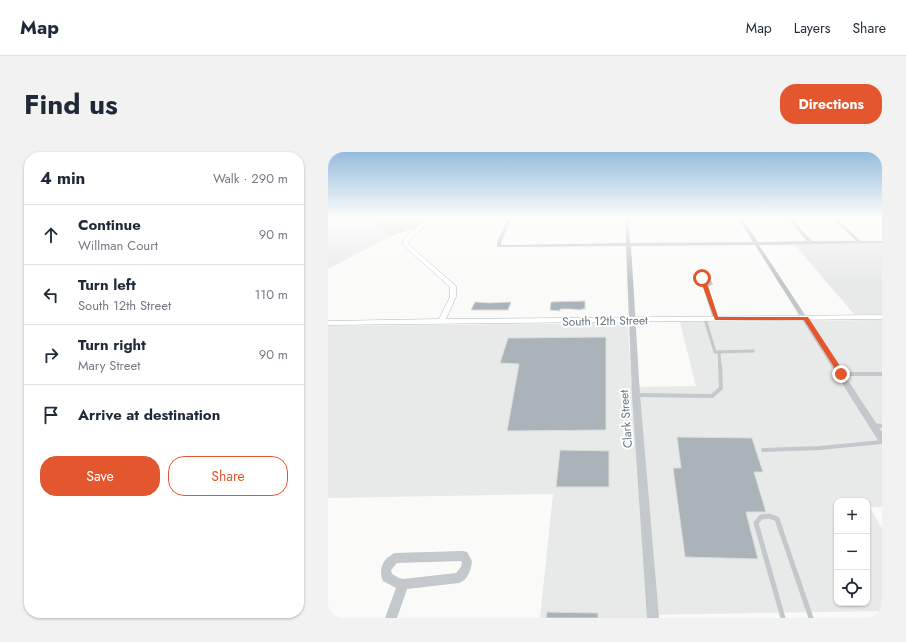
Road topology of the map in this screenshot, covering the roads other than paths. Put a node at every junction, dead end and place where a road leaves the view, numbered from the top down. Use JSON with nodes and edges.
{"nodes":[{"id":1,"x":406,"y":240,"type":"edge"},
{"id":2,"x":500,"y":240,"type":"edge"},
{"id":3,"x":628,"y":240,"type":"edge"},
{"id":4,"x":753,"y":240,"type":"edge"},
{"id":5,"x":809,"y":240,"type":"edge"},
{"id":6,"x":858,"y":240,"type":"edge"},
{"id":7,"x":811,"y":242,"type":"junction"},
{"id":8,"x":860,"y":242,"type":"junction"},
{"id":9,"x":882,"y":242,"type":"edge"},
{"id":10,"x":756,"y":244,"type":"junction"},
{"id":11,"x":629,"y":245,"type":"junction"},
{"id":12,"x":705,"y":286,"type":"dead end"},
{"id":13,"x":806,"y":318,"type":"junction"},
{"id":14,"x":705,"y":319,"type":"junction"},
{"id":15,"x":716,"y":319,"type":"junction"},
{"id":16,"x":881,"y":319,"type":"edge"},
{"id":17,"x":633,"y":320,"type":"junction"},
{"id":18,"x":441,"y":322,"type":"junction"},
{"id":19,"x":328,"y":323,"type":"edge"},
{"id":20,"x":753,"y":351,"type":"dead end"},
{"id":21,"x":719,"y":352,"type":"junction"},
{"id":22,"x":841,"y":374,"type":"junction"},
{"id":23,"x":882,"y":374,"type":"edge"},
{"id":24,"x":636,"y":395,"type":"junction"},
{"id":25,"x":873,"y":425,"type":"junction"},
{"id":26,"x":882,"y":426,"type":"edge"},
{"id":27,"x":882,"y":440,"type":"edge"},
{"id":28,"x":763,"y":450,"type":"dead end"},
{"id":29,"x":403,"y":584,"type":"junction"},
{"id":30,"x":391,"y":618,"type":"edge"},
{"id":31,"x":653,"y":618,"type":"edge"},
{"id":32,"x":783,"y":618,"type":"edge"},
{"id":33,"x":811,"y":618,"type":"edge"}],
"edges":[{"from":1,"to":18,"type":"street"},
{"from":2,"to":11,"type":"street"},
{"from":3,"to":11,"type":"street","name":"Clark Street"},
{"from":4,"to":10,"type":"street"},
{"from":5,"to":7,"type":"street"},
{"from":6,"to":8,"type":"street"},
{"from":7,"to":8,"type":"street"},
{"from":7,"to":10,"type":"street"},
{"from":8,"to":9,"type":"street"},
{"from":10,"to":11,"type":"street"},
{"from":10,"to":13,"type":"street"},
{"from":11,"to":17,"type":"street","name":"Clark Street"},
{"from":12,"to":15,"type":"street"},
{"from":13,"to":15,"type":"street","name":"South 12th Street"},
{"from":13,"to":16,"type":"street","name":"South 12th Street"},
{"from":13,"to":22,"type":"street"},
{"from":14,"to":15,"type":"street","name":"South 12th Street"},
{"from":14,"to":17,"type":"street","name":"South 12th Street"},
{"from":14,"to":21,"type":"lane"},
{"from":17,"to":18,"type":"street","name":"South 12th Street"},
{"from":17,"to":24,"type":"street","name":"Clark Street"},
{"from":18,"to":19,"type":"street","name":"South 12th Street"},
{"from":20,"to":21,"type":"lane"},
{"from":21,"to":24,"type":"lane"},
{"from":22,"to":23,"type":"lane"},
{"from":22,"to":25,"type":"street"},
{"from":24,"to":31,"type":"street","name":"Clark Street"},
{"from":25,"to":26,"type":"lane"},
{"from":25,"to":27,"type":"street"},
{"from":27,"to":28,"type":"lane"},
{"from":29,"to":29,"type":"street"},
{"from":29,"to":30,"type":"street"},
{"from":32,"to":33,"type":"lane"}]}
